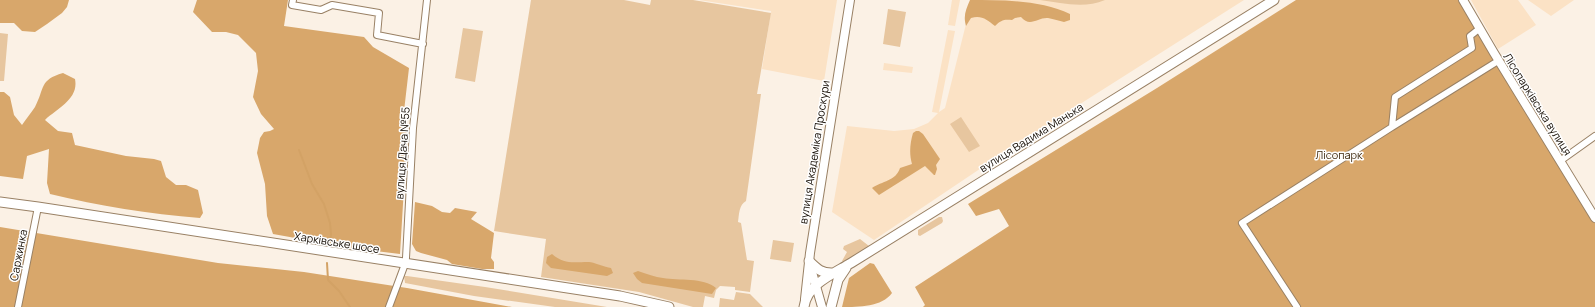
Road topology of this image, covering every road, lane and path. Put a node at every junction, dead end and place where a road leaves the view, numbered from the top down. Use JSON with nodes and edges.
{"nodes":[{"id":1,"x":293,"y":0,"type":"edge"},
{"id":2,"x":427,"y":0,"type":"edge"},
{"id":3,"x":850,"y":0,"type":"edge"},
{"id":4,"x":1274,"y":0,"type":"edge"},
{"id":5,"x":1463,"y":0,"type":"edge"},
{"id":6,"x":1479,"y":29,"type":"junction"},
{"id":7,"x":423,"y":44,"type":"junction"},
{"id":8,"x":1498,"y":61,"type":"junction"},
{"id":9,"x":1392,"y":127,"type":"junction"},
{"id":10,"x":1594,"y":139,"type":"edge"},
{"id":11,"x":1560,"y":161,"type":"junction"},
{"id":12,"x":0,"y":202,"type":"edge"},
{"id":13,"x":38,"y":207,"type":"junction"},
{"id":14,"x":1595,"y":218,"type":"edge"},
{"id":15,"x":809,"y":261,"type":"junction"},
{"id":16,"x":405,"y":264,"type":"junction"},
{"id":17,"x":850,"y":264,"type":"junction"},
{"id":18,"x":834,"y":273,"type":"junction"},
{"id":19,"x":816,"y":286,"type":"junction"},
{"id":20,"x":804,"y":303,"type":"edge"},
{"id":21,"x":18,"y":307,"type":"edge"},
{"id":22,"x":389,"y":307,"type":"edge"},
{"id":23,"x":669,"y":307,"type":"edge"},
{"id":24,"x":822,"y":307,"type":"edge"},
{"id":25,"x":831,"y":307,"type":"edge"},
{"id":26,"x":835,"y":307,"type":"edge"},
{"id":27,"x":1297,"y":307,"type":"edge"}],
"edges":[{"from":1,"to":7,"type":"street"},
{"from":2,"to":7,"type":"street","name":"вулиця Дача №55"},
{"from":3,"to":15,"type":"street","name":"вулиця Академіка Проскури"},
{"from":4,"to":17,"type":"main road","name":"вулиця Вадима Манька"},
{"from":5,"to":6,"type":"street","name":"Лісопарківська вулиця"},
{"from":6,"to":8,"type":"street","name":"Лісопарківська вулиця"},
{"from":6,"to":9,"type":"street"},
{"from":7,"to":16,"type":"street","name":"вулиця Дача №55"},
{"from":8,"to":9,"type":"street"},
{"from":8,"to":11,"type":"street","name":"Лісопарківська вулиця"},
{"from":9,"to":27,"type":"street"},
{"from":10,"to":11,"type":"street"},
{"from":11,"to":14,"type":"street","name":"Лісопарківська вулиця"},
{"from":12,"to":13,"type":"main road","name":"Харківське шосе"},
{"from":13,"to":16,"type":"main road","name":"Харківське шосе"},
{"from":13,"to":21,"type":"street","name":"Саржинка"},
{"from":15,"to":18,"type":"main road"},
{"from":15,"to":19,"type":"street"},
{"from":15,"to":20,"type":"street","name":"вулиця Академіка Проскури"},
{"from":16,"to":22,"type":"street","name":"вулиця Дача №55"},
{"from":16,"to":23,"type":"main road","name":"Харківське шосе"},
{"from":17,"to":18,"type":"main road","name":"вулиця Вадима Манька"},
{"from":17,"to":25,"type":"main road"},
{"from":17,"to":26,"type":"main road"},
{"from":18,"to":19,"type":"main road","name":"вулиця Вадима Манька"},
{"from":19,"to":20,"type":"main road","name":"вулиця Вадима Манька"},
{"from":19,"to":24,"type":"street"}]}
